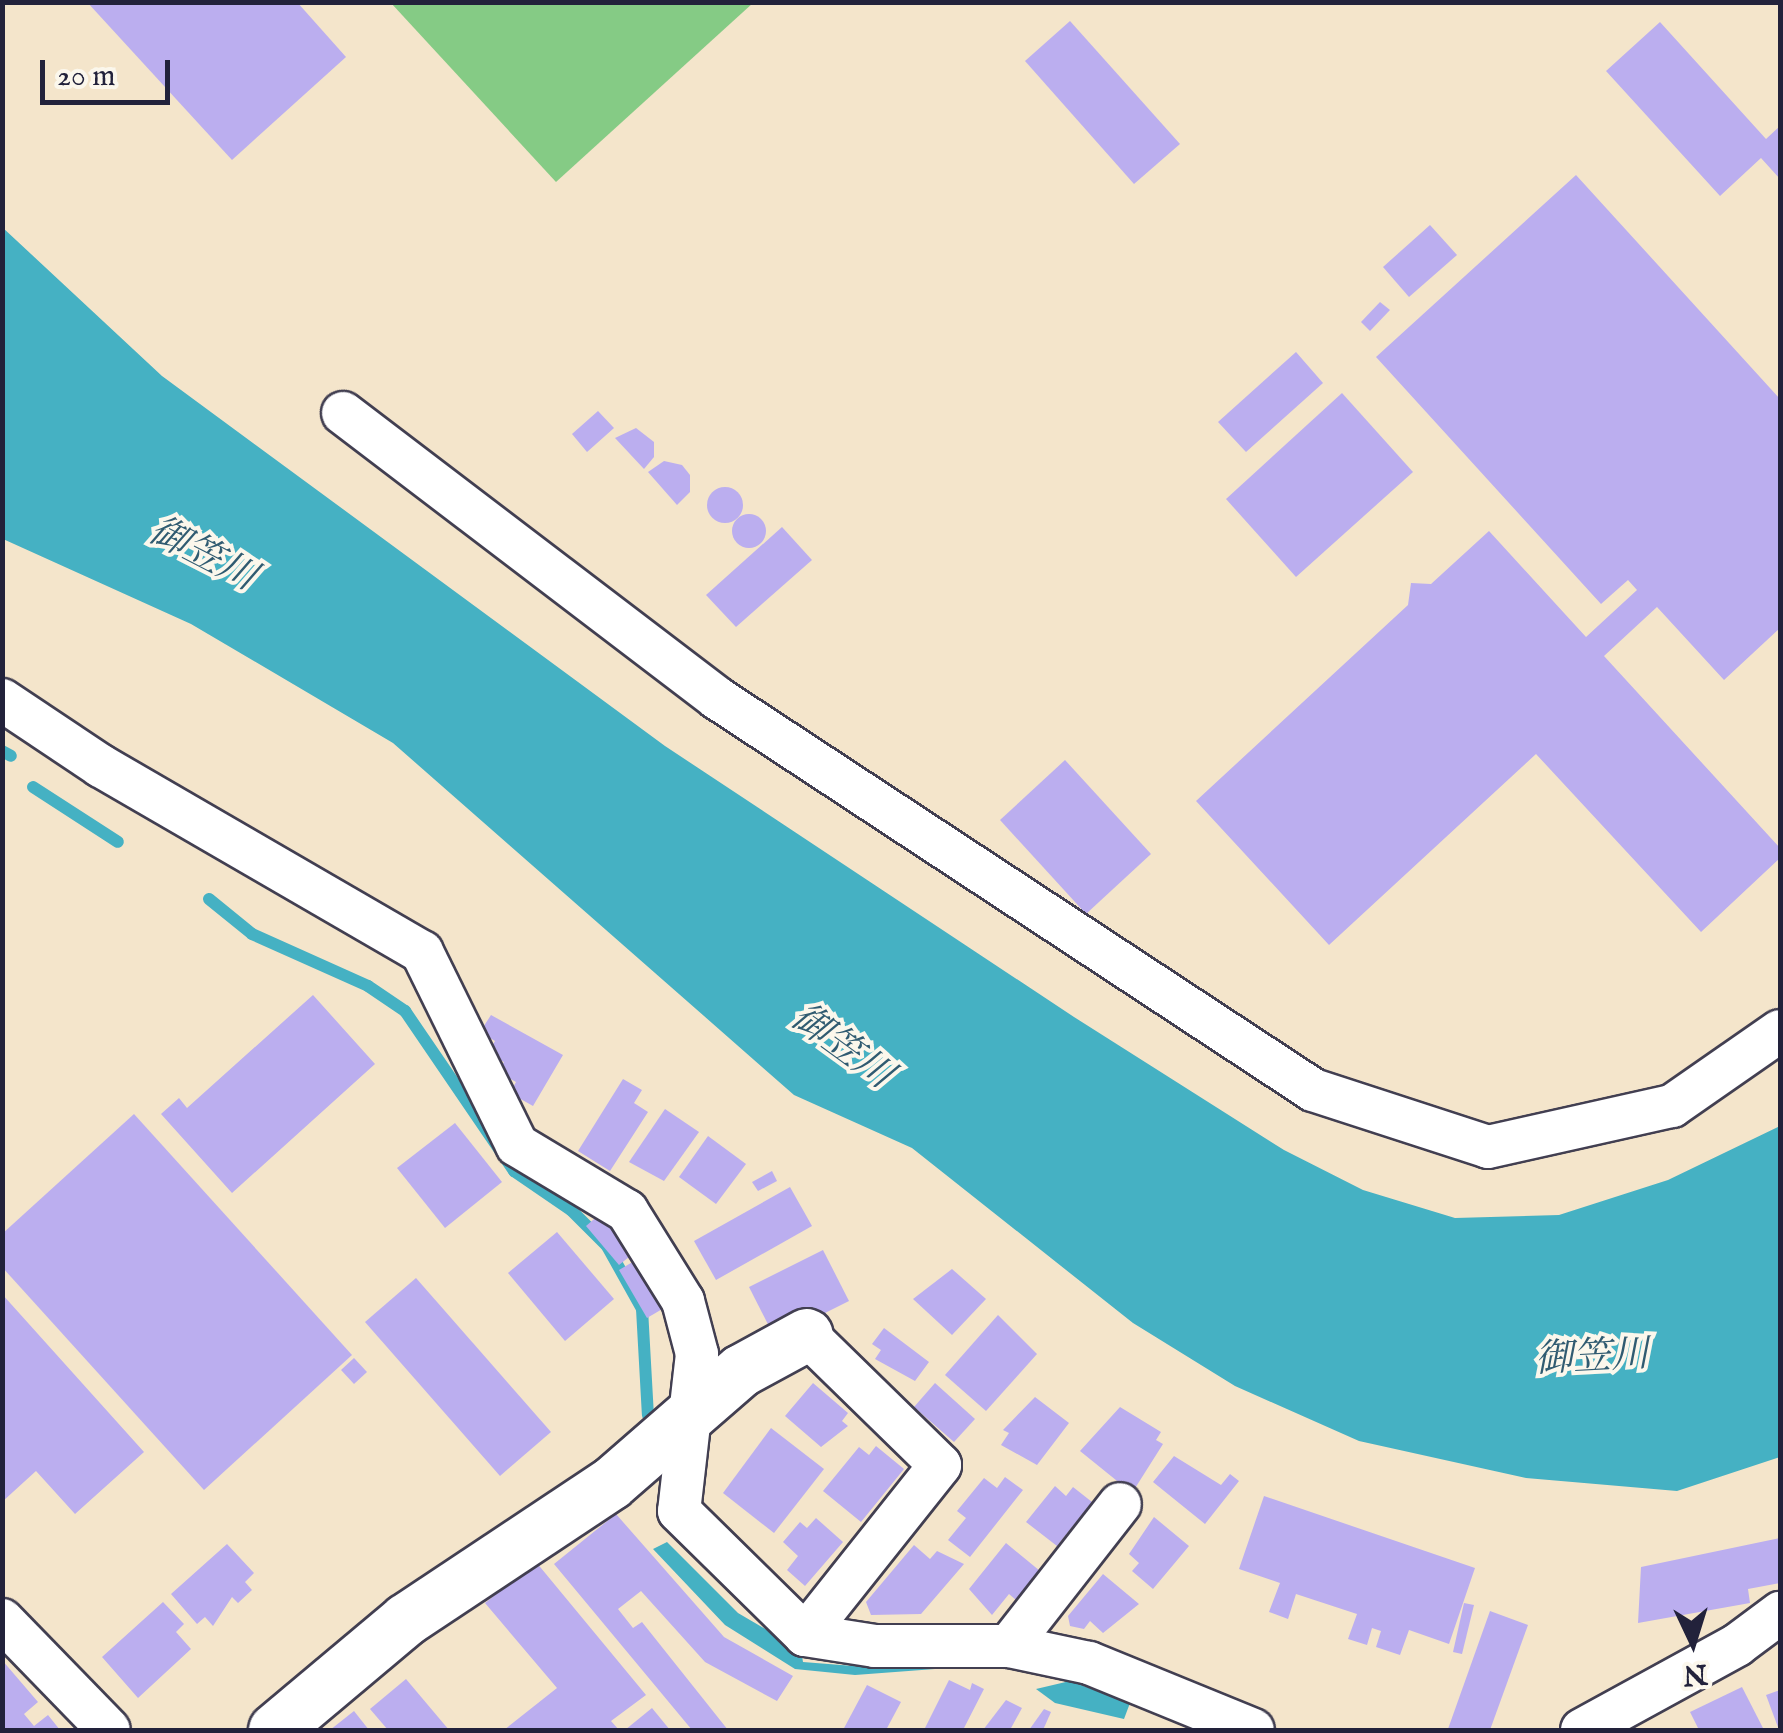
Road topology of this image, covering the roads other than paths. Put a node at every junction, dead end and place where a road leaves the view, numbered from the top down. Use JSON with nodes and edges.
{"nodes":[{"id":1,"x":343,"y":414,"type":"dead end"},
{"id":2,"x":2,"y":700,"type":"edge"},
{"id":3,"x":1780,"y":1031,"type":"edge"},
{"id":4,"x":807,"y":1334,"type":"joint"},
{"id":5,"x":684,"y":1424,"type":"junction"},
{"id":6,"x":1120,"y":1504,"type":"dead end"},
{"id":7,"x":1780,"y":1613,"type":"edge"},
{"id":8,"x":2,"y":1620,"type":"edge"},
{"id":9,"x":804,"y":1636,"type":"junction"},
{"id":10,"x":1008,"y":1646,"type":"junction"},
{"id":11,"x":109,"y":1730,"type":"edge"},
{"id":12,"x":275,"y":1730,"type":"edge"},
{"id":13,"x":1253,"y":1730,"type":"edge"},
{"id":14,"x":1582,"y":1730,"type":"edge"}],
"edges":[{"from":1,"to":3,"type":"street"},
{"from":2,"to":5,"type":"street"},
{"from":4,"to":5,"type":"street"},
{"from":4,"to":9,"type":"street"},
{"from":5,"to":9,"type":"street"},
{"from":5,"to":12,"type":"street"},
{"from":6,"to":10,"type":"street"},
{"from":7,"to":14,"type":"street"},
{"from":8,"to":11,"type":"street"},
{"from":9,"to":10,"type":"street"},
{"from":10,"to":13,"type":"street"}]}
